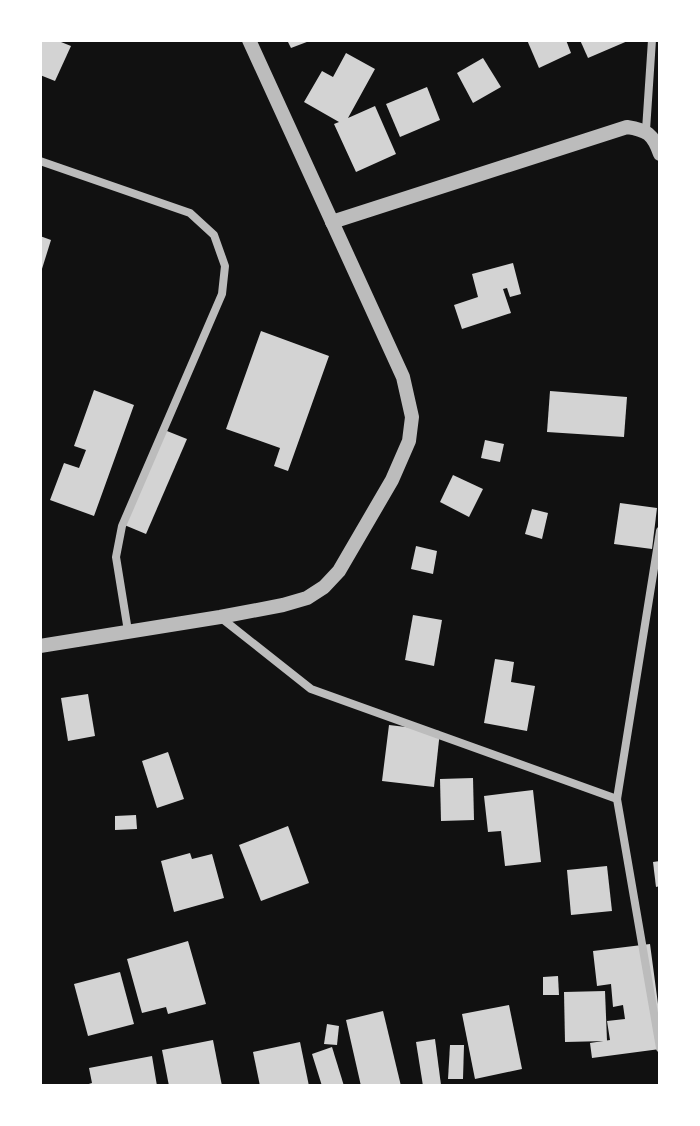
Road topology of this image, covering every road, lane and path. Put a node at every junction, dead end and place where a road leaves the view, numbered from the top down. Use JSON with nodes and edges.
{"nodes":[{"id":1,"x":249,"y":40,"type":"edge"},
{"id":2,"x":652,"y":40,"type":"edge"},
{"id":3,"x":646,"y":130,"type":"junction"},
{"id":4,"x":660,"y":154,"type":"edge"},
{"id":5,"x":40,"y":161,"type":"edge"},
{"id":6,"x":332,"y":222,"type":"junction"},
{"id":7,"x":660,"y":531,"type":"edge"},
{"id":8,"x":220,"y":617,"type":"junction"},
{"id":9,"x":128,"y":631,"type":"junction"},
{"id":10,"x":40,"y":646,"type":"edge"},
{"id":11,"x":617,"y":799,"type":"junction"},
{"id":12,"x":660,"y":1048,"type":"edge"}],
"edges":[{"from":1,"to":6,"type":"street"},
{"from":2,"to":3,"type":"street"},
{"from":3,"to":4,"type":"street"},
{"from":3,"to":6,"type":"street"},
{"from":5,"to":9,"type":"street"},
{"from":6,"to":8,"type":"street"},
{"from":7,"to":11,"type":"street"},
{"from":8,"to":9,"type":"street"},
{"from":8,"to":11,"type":"street"},
{"from":9,"to":10,"type":"street"},
{"from":11,"to":12,"type":"street"}]}
